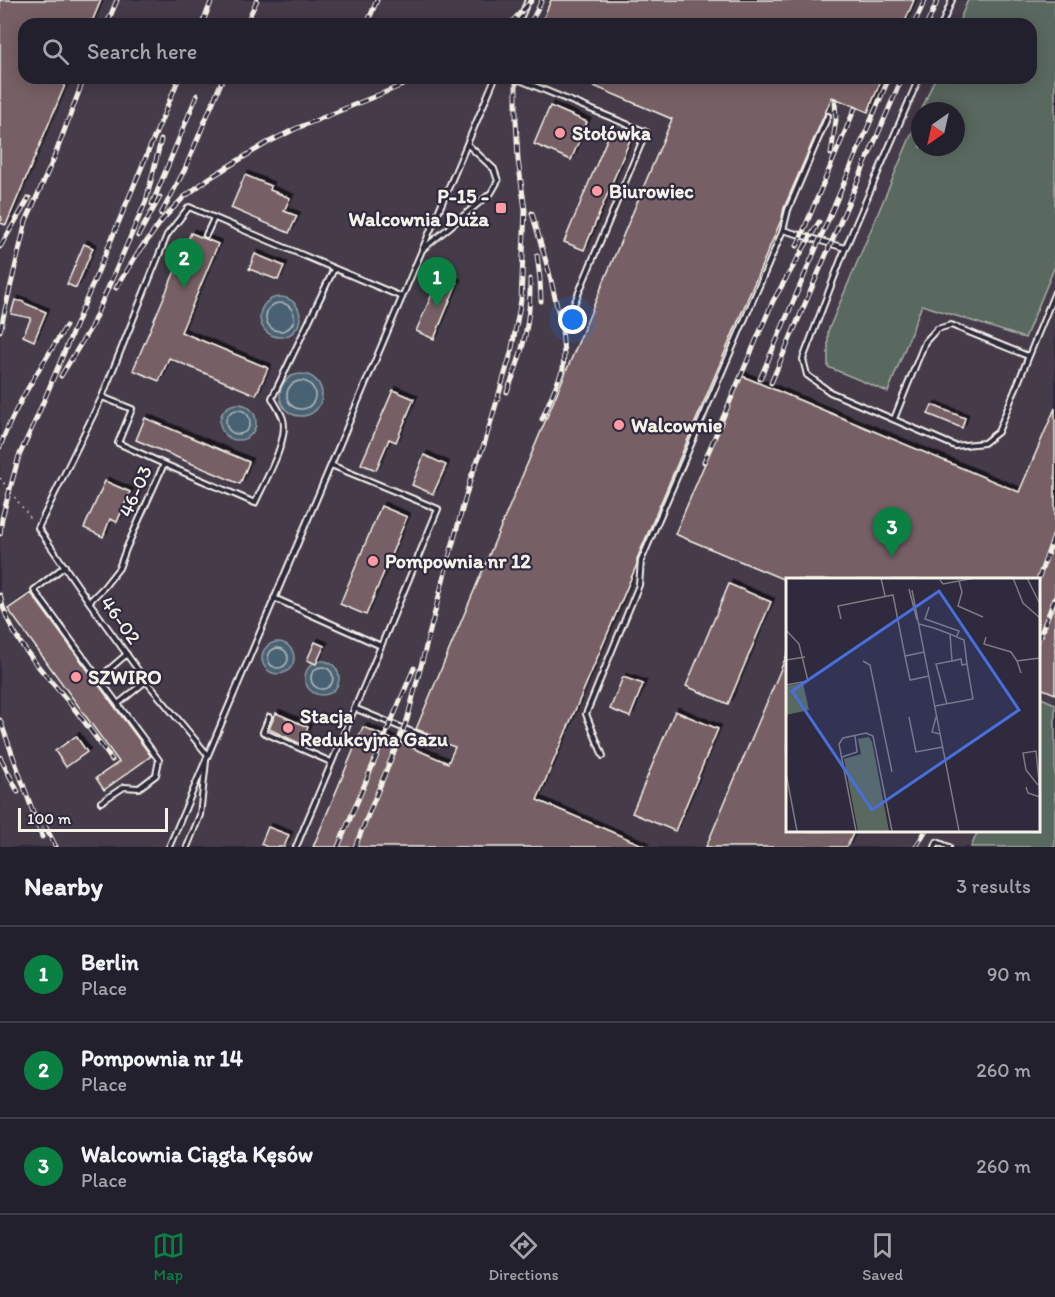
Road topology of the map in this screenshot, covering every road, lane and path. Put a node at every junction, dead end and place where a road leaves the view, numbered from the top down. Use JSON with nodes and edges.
{"nodes":[{"id":1,"x":528,"y":0,"type":"edge"},
{"id":2,"x":952,"y":0,"type":"edge"},
{"id":3,"x":520,"y":18,"type":"edge"},
{"id":4,"x":944,"y":18,"type":"edge"},
{"id":5,"x":492,"y":84,"type":"edge"},
{"id":6,"x":530,"y":84,"type":"edge"},
{"id":7,"x":916,"y":84,"type":"edge"},
{"id":8,"x":828,"y":116,"type":"dead end"},
{"id":9,"x":467,"y":144,"type":"junction"},
{"id":10,"x":214,"y":218,"type":"junction"},
{"id":11,"x":783,"y":230,"type":"junction"},
{"id":12,"x":206,"y":236,"type":"dead end"},
{"id":13,"x":422,"y":249,"type":"junction"},
{"id":14,"x":845,"y":249,"type":"junction"},
{"id":15,"x":334,"y":268,"type":"junction"},
{"id":16,"x":1055,"y":292,"type":"edge"},
{"id":17,"x":402,"y":297,"type":"junction"},
{"id":18,"x":564,"y":328,"type":"dead end"},
{"id":19,"x":1028,"y":356,"type":"junction"},
{"id":20,"x":102,"y":397,"type":"junction"},
{"id":21,"x":894,"y":419,"type":"junction"},
{"id":22,"x":164,"y":464,"type":"junction"},
{"id":23,"x":331,"y":465,"type":"junction"},
{"id":24,"x":0,"y":478,"type":"edge"},
{"id":25,"x":38,"y":528,"type":"junction"},
{"id":26,"x":65,"y":566,"type":"junction"},
{"id":27,"x":274,"y":598,"type":"junction"},
{"id":28,"x":89,"y":602,"type":"junction"},
{"id":29,"x":381,"y":646,"type":"junction"},
{"id":30,"x":127,"y":654,"type":"junction"},
{"id":31,"x":99,"y":678,"type":"junction"},
{"id":32,"x":146,"y":681,"type":"junction"},
{"id":33,"x":118,"y":704,"type":"junction"},
{"id":34,"x":354,"y":708,"type":"junction"},
{"id":35,"x":269,"y":717,"type":"dead end"},
{"id":36,"x":440,"y":743,"type":"dead end"},
{"id":37,"x":207,"y":754,"type":"junction"},
{"id":38,"x":603,"y":756,"type":"dead end"},
{"id":39,"x":331,"y":762,"type":"junction"},
{"id":40,"x":101,"y":802,"type":"dead end"},
{"id":41,"x":169,"y":847,"type":"edge"},
{"id":42,"x":187,"y":847,"type":"edge"},
{"id":43,"x":296,"y":847,"type":"edge"},
{"id":44,"x":935,"y":847,"type":"edge"},
{"id":45,"x":949,"y":847,"type":"edge"}],
"edges":[{"from":1,"to":3,"type":"lane"},
{"from":2,"to":4,"type":"lane"},
{"from":5,"to":9,"type":"lane"},
{"from":6,"to":18,"type":"lane"},
{"from":7,"to":14,"type":"lane"},
{"from":8,"to":11,"type":"lane"},
{"from":9,"to":13,"type":"lane"},
{"from":9,"to":13,"type":"lane"},
{"from":10,"to":12,"type":"lane"},
{"from":10,"to":15,"type":"lane"},
{"from":10,"to":20,"type":"lane"},
{"from":11,"to":14,"type":"lane"},
{"from":11,"to":38,"type":"lane"},
{"from":13,"to":17,"type":"lane"},
{"from":14,"to":21,"type":"lane"},
{"from":15,"to":17,"type":"lane"},
{"from":15,"to":22,"type":"lane"},
{"from":16,"to":19,"type":"lane"},
{"from":17,"to":23,"type":"lane"},
{"from":19,"to":21,"type":"lane"},
{"from":19,"to":21,"type":"lane"},
{"from":20,"to":22,"type":"lane","name":"46-03"},
{"from":20,"to":25,"type":"lane"},
{"from":22,"to":28,"type":"lane","name":"46-03"},
{"from":23,"to":27,"type":"lane"},
{"from":23,"to":29,"type":"lane"},
{"from":24,"to":25,"type":"path"},
{"from":25,"to":26,"type":"lane","name":"46-02"},
{"from":26,"to":28,"type":"lane","name":"46-02"},
{"from":26,"to":31,"type":"lane"},
{"from":27,"to":29,"type":"lane"},
{"from":27,"to":37,"type":"lane"},
{"from":28,"to":30,"type":"lane","name":"46-02"},
{"from":29,"to":34,"type":"lane"},
{"from":30,"to":31,"type":"lane"},
{"from":30,"to":32,"type":"lane","name":"46-02"},
{"from":31,"to":33,"type":"lane"},
{"from":32,"to":33,"type":"lane"},
{"from":32,"to":37,"type":"lane","name":"46-02"},
{"from":33,"to":40,"type":"lane"},
{"from":34,"to":36,"type":"lane"},
{"from":34,"to":39,"type":"lane"},
{"from":35,"to":39,"type":"lane"},
{"from":37,"to":41,"type":"lane"},
{"from":37,"to":42,"type":"lane"},
{"from":39,"to":43,"type":"lane"},
{"from":44,"to":45,"type":"lane"}]}
